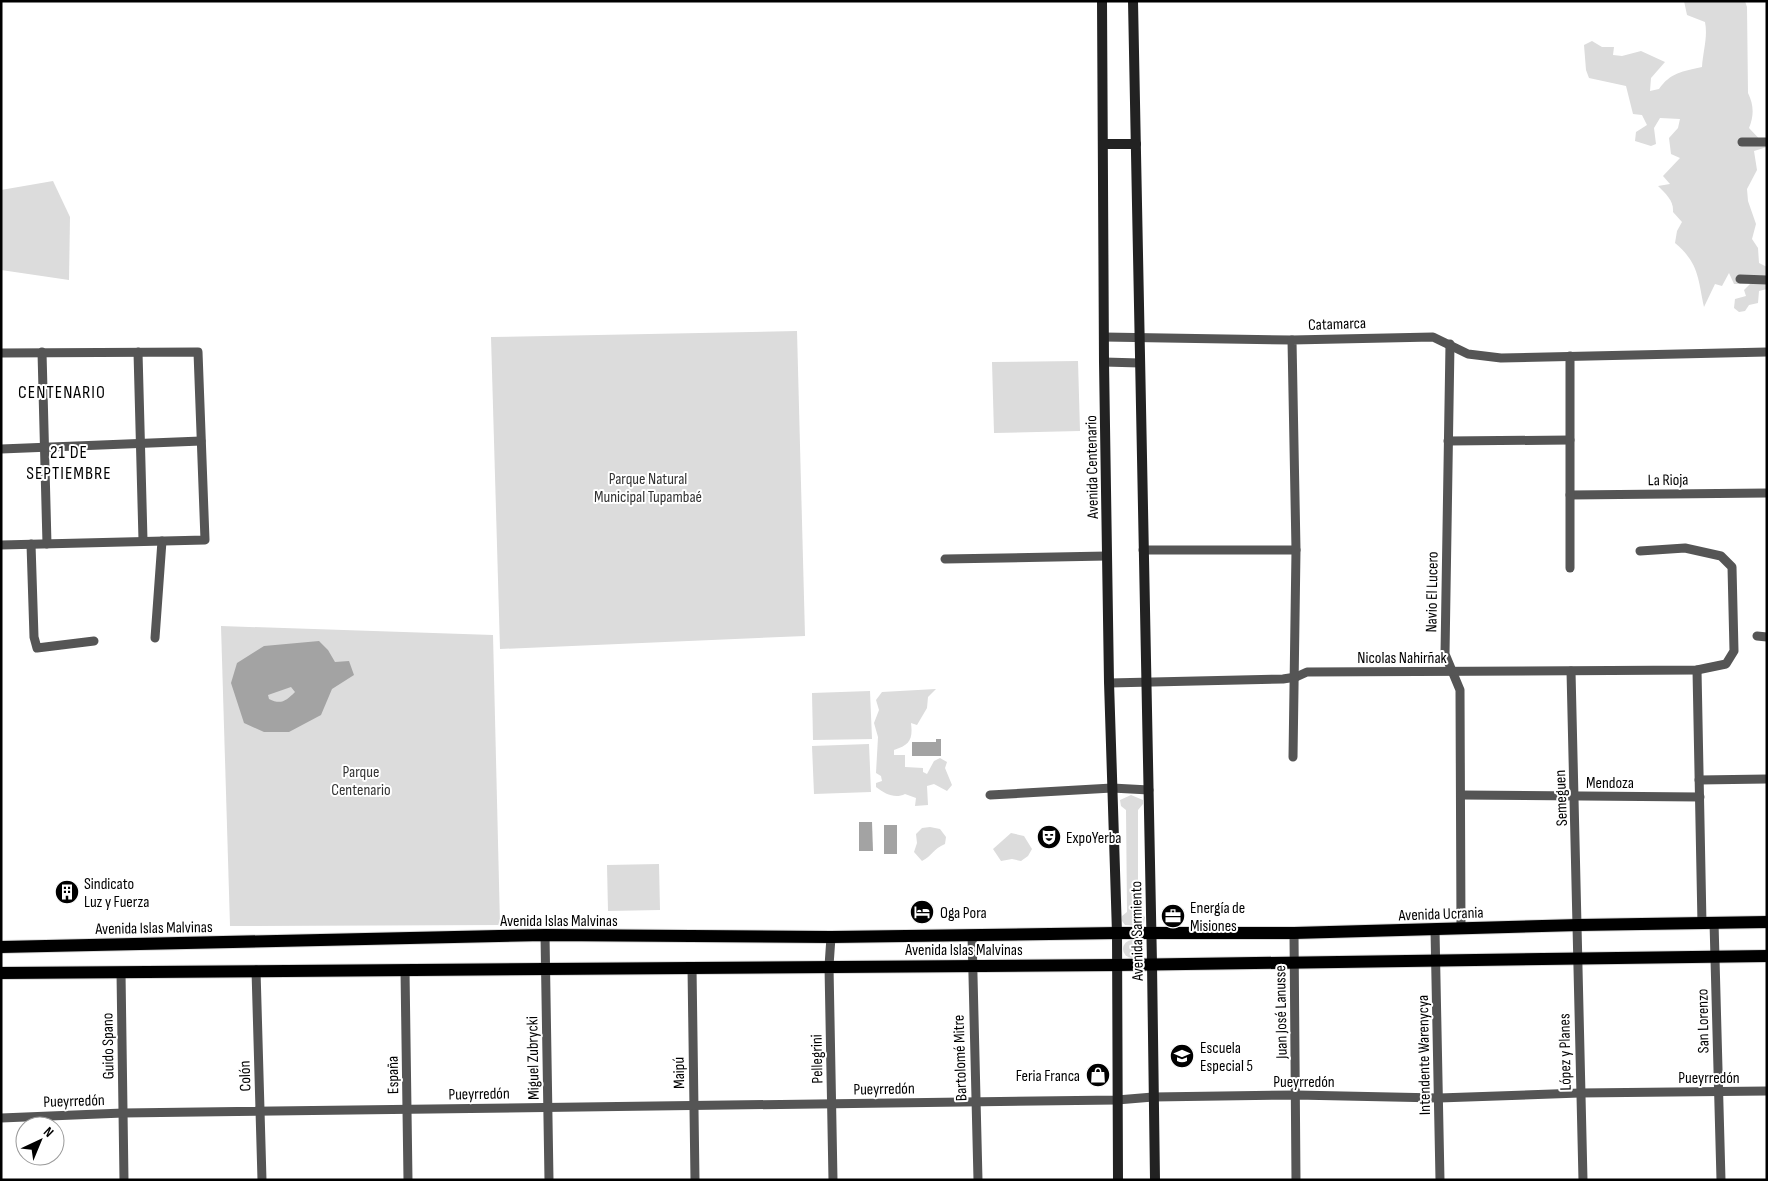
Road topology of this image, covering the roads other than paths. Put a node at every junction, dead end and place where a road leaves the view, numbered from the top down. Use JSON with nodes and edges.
{"nodes":[{"id":1,"x":1102,"y":1,"type":"edge"},
{"id":2,"x":1133,"y":1,"type":"edge"},
{"id":3,"x":1742,"y":142,"type":"dead end"},
{"id":4,"x":1767,"y":142,"type":"edge"},
{"id":5,"x":1103,"y":144,"type":"junction"},
{"id":6,"x":1136,"y":144,"type":"junction"},
{"id":7,"x":1740,"y":279,"type":"dead end"},
{"id":8,"x":1767,"y":280,"type":"edge"},
{"id":9,"x":1104,"y":337,"type":"junction"},
{"id":10,"x":1139,"y":337,"type":"junction"},
{"id":11,"x":1292,"y":340,"type":"junction"},
{"id":12,"x":1450,"y":344,"type":"junction"},
{"id":13,"x":42,"y":352,"type":"junction"},
{"id":14,"x":138,"y":352,"type":"junction"},
{"id":15,"x":1767,"y":352,"type":"edge"},
{"id":16,"x":1,"y":353,"type":"edge"},
{"id":17,"x":1570,"y":356,"type":"junction"},
{"id":18,"x":1104,"y":362,"type":"junction"},
{"id":19,"x":1140,"y":363,"type":"junction"},
{"id":20,"x":1570,"y":440,"type":"junction"},
{"id":21,"x":201,"y":441,"type":"junction"},
{"id":22,"x":1448,"y":441,"type":"junction"},
{"id":23,"x":140,"y":443,"type":"junction"},
{"id":24,"x":44,"y":448,"type":"junction"},
{"id":25,"x":1,"y":449,"type":"edge"},
{"id":26,"x":1767,"y":493,"type":"edge"},
{"id":27,"x":1570,"y":495,"type":"junction"},
{"id":28,"x":143,"y":540,"type":"junction"},
{"id":29,"x":162,"y":541,"type":"junction"},
{"id":30,"x":31,"y":544,"type":"junction"},
{"id":31,"x":47,"y":544,"type":"junction"},
{"id":32,"x":1,"y":545,"type":"edge"},
{"id":33,"x":1143,"y":550,"type":"junction"},
{"id":34,"x":1296,"y":550,"type":"junction"},
{"id":35,"x":1640,"y":551,"type":"dead end"},
{"id":36,"x":1107,"y":556,"type":"junction"},
{"id":37,"x":945,"y":558,"type":"dead end"},
{"id":38,"x":1570,"y":568,"type":"dead end"},
{"id":39,"x":1757,"y":636,"type":"dead end"},
{"id":40,"x":1767,"y":637,"type":"edge"},
{"id":41,"x":155,"y":638,"type":"dead end"},
{"id":42,"x":94,"y":641,"type":"dead end"},
{"id":43,"x":1696,"y":670,"type":"junction"},
{"id":44,"x":1571,"y":671,"type":"junction"},
{"id":45,"x":1452,"y":672,"type":"junction"},
{"id":46,"x":1296,"y":678,"type":"junction"},
{"id":47,"x":1146,"y":682,"type":"junction"},
{"id":48,"x":1109,"y":683,"type":"junction"},
{"id":49,"x":1293,"y":757,"type":"dead end"},
{"id":50,"x":1767,"y":779,"type":"edge"},
{"id":51,"x":1699,"y":780,"type":"junction"},
{"id":52,"x":1112,"y":788,"type":"junction"},
{"id":53,"x":1149,"y":790,"type":"junction"},
{"id":54,"x":990,"y":795,"type":"dead end"},
{"id":55,"x":1461,"y":795,"type":"junction"},
{"id":56,"x":1575,"y":797,"type":"junction"},
{"id":57,"x":1700,"y":797,"type":"junction"},
{"id":58,"x":1767,"y":922,"type":"edge"},
{"id":59,"x":1708,"y":923,"type":"junction"},
{"id":60,"x":1579,"y":925,"type":"junction"},
{"id":61,"x":1461,"y":928,"type":"junction"},
{"id":62,"x":1435,"y":930,"type":"junction"},
{"id":63,"x":1117,"y":933,"type":"junction"},
{"id":64,"x":1151,"y":933,"type":"junction"},
{"id":65,"x":1294,"y":933,"type":"junction"},
{"id":66,"x":545,"y":935,"type":"junction"},
{"id":67,"x":972,"y":935,"type":"junction"},
{"id":68,"x":831,"y":937,"type":"junction"},
{"id":69,"x":1,"y":947,"type":"edge"},
{"id":70,"x":1767,"y":956,"type":"edge"},
{"id":71,"x":1715,"y":957,"type":"junction"},
{"id":72,"x":1578,"y":958,"type":"junction"},
{"id":73,"x":1295,"y":961,"type":"junction"},
{"id":74,"x":1436,"y":961,"type":"junction"},
{"id":75,"x":1152,"y":964,"type":"junction"},
{"id":76,"x":972,"y":965,"type":"junction"},
{"id":77,"x":1116,"y":965,"type":"junction"},
{"id":78,"x":829,"y":966,"type":"junction"},
{"id":79,"x":692,"y":967,"type":"junction"},
{"id":80,"x":545,"y":969,"type":"junction"},
{"id":81,"x":256,"y":970,"type":"junction"},
{"id":82,"x":405,"y":970,"type":"junction"},
{"id":83,"x":121,"y":972,"type":"junction"},
{"id":84,"x":1,"y":973,"type":"edge"},
{"id":85,"x":1719,"y":1092,"type":"junction"},
{"id":86,"x":1767,"y":1092,"type":"edge"},
{"id":87,"x":1580,"y":1093,"type":"junction"},
{"id":88,"x":1296,"y":1095,"type":"junction"},
{"id":89,"x":1153,"y":1097,"type":"junction"},
{"id":90,"x":1439,"y":1098,"type":"junction"},
{"id":91,"x":1117,"y":1100,"type":"junction"},
{"id":92,"x":976,"y":1101,"type":"junction"},
{"id":93,"x":694,"y":1104,"type":"junction"},
{"id":94,"x":832,"y":1104,"type":"junction"},
{"id":95,"x":548,"y":1107,"type":"junction"},
{"id":96,"x":407,"y":1109,"type":"junction"},
{"id":97,"x":260,"y":1111,"type":"junction"},
{"id":98,"x":123,"y":1113,"type":"junction"},
{"id":99,"x":1,"y":1118,"type":"edge"},
{"id":100,"x":124,"y":1180,"type":"edge"},
{"id":101,"x":262,"y":1180,"type":"edge"},
{"id":102,"x":408,"y":1180,"type":"edge"},
{"id":103,"x":549,"y":1180,"type":"edge"},
{"id":104,"x":695,"y":1180,"type":"edge"},
{"id":105,"x":833,"y":1180,"type":"edge"},
{"id":106,"x":978,"y":1180,"type":"edge"},
{"id":107,"x":1118,"y":1180,"type":"edge"},
{"id":108,"x":1154,"y":1180,"type":"edge"},
{"id":109,"x":1296,"y":1180,"type":"edge"},
{"id":110,"x":1440,"y":1180,"type":"edge"},
{"id":111,"x":1583,"y":1180,"type":"edge"},
{"id":112,"x":1721,"y":1180,"type":"edge"}],
"edges":[{"from":1,"to":5,"type":"main road","name":"Avenida Centenario"},
{"from":2,"to":6,"type":"main road"},
{"from":3,"to":4,"type":"street"},
{"from":5,"to":6,"type":"main road"},
{"from":5,"to":9,"type":"main road","name":"Avenida Centenario"},
{"from":6,"to":10,"type":"main road"},
{"from":7,"to":8,"type":"street"},
{"from":9,"to":10,"type":"street"},
{"from":9,"to":18,"type":"main road","name":"Avenida Centenario"},
{"from":10,"to":11,"type":"street"},
{"from":10,"to":19,"type":"main road"},
{"from":11,"to":12,"type":"street","name":"Catamarca"},
{"from":11,"to":34,"type":"street","name":"Catamarca"},
{"from":12,"to":17,"type":"street","name":"Catamarca"},
{"from":12,"to":22,"type":"street","name":"Navio El Lucero"},
{"from":13,"to":14,"type":"street"},
{"from":13,"to":16,"type":"street"},
{"from":13,"to":24,"type":"street"},
{"from":14,"to":21,"type":"street"},
{"from":14,"to":23,"type":"street"},
{"from":15,"to":17,"type":"street","name":"Catamarca"},
{"from":17,"to":20,"type":"street"},
{"from":18,"to":19,"type":"street"},
{"from":18,"to":36,"type":"main road","name":"Avenida Centenario"},
{"from":19,"to":33,"type":"main road"},
{"from":20,"to":22,"type":"street"},
{"from":20,"to":27,"type":"street"},
{"from":21,"to":23,"type":"street"},
{"from":21,"to":29,"type":"street"},
{"from":22,"to":45,"type":"street","name":"Navio El Lucero"},
{"from":23,"to":24,"type":"street"},
{"from":23,"to":28,"type":"street"},
{"from":24,"to":25,"type":"street"},
{"from":24,"to":31,"type":"street"},
{"from":26,"to":27,"type":"street","name":"La Rioja"},
{"from":27,"to":38,"type":"street"},
{"from":28,"to":29,"type":"street"},
{"from":28,"to":31,"type":"street"},
{"from":29,"to":41,"type":"street"},
{"from":30,"to":31,"type":"street"},
{"from":30,"to":32,"type":"street"},
{"from":30,"to":42,"type":"street"},
{"from":33,"to":34,"type":"street"},
{"from":33,"to":47,"type":"main road"},
{"from":34,"to":46,"type":"street","name":"Catamarca"},
{"from":35,"to":43,"type":"street","name":"Nicolas Nahirñak"},
{"from":36,"to":37,"type":"street"},
{"from":36,"to":48,"type":"main road","name":"Avenida Centenario"},
{"from":39,"to":40,"type":"street"},
{"from":43,"to":44,"type":"street","name":"Nicolas Nahirñak"},
{"from":43,"to":51,"type":"street","name":"San Lorenzo"},
{"from":44,"to":45,"type":"street","name":"Nicolas Nahirñak"},
{"from":44,"to":56,"type":"street","name":"Semeguen"},
{"from":45,"to":46,"type":"street","name":"Nicolas Nahirñak"},
{"from":45,"to":55,"type":"street","name":"Navio El Lucero"},
{"from":46,"to":47,"type":"street","name":"Nicolas Nahirñak"},
{"from":46,"to":49,"type":"street","name":"Catamarca"},
{"from":47,"to":48,"type":"street","name":"Nicolas Nahirñak"},
{"from":47,"to":53,"type":"main road","name":"Avenida Sarmiento"},
{"from":48,"to":52,"type":"main road","name":"Avenida Centenario"},
{"from":50,"to":51,"type":"street"},
{"from":51,"to":57,"type":"street","name":"San Lorenzo"},
{"from":52,"to":53,"type":"street"},
{"from":52,"to":54,"type":"street"},
{"from":52,"to":63,"type":"main road","name":"Avenida Centenario"},
{"from":53,"to":64,"type":"main road","name":"Avenida Sarmiento"},
{"from":55,"to":56,"type":"street","name":"Mendoza"},
{"from":55,"to":61,"type":"street","name":"Navio El Lucero"},
{"from":56,"to":57,"type":"street","name":"Mendoza"},
{"from":56,"to":60,"type":"street","name":"Semeguen"},
{"from":57,"to":59,"type":"street","name":"San Lorenzo"},
{"from":58,"to":59,"type":"main road","name":"Avenida Ucrania"},
{"from":59,"to":60,"type":"main road","name":"Avenida Ucrania"},
{"from":59,"to":71,"type":"street","name":"San Lorenzo"},
{"from":60,"to":61,"type":"main road","name":"Avenida Ucrania"},
{"from":60,"to":72,"type":"street","name":"López y Planes"},
{"from":61,"to":62,"type":"main road","name":"Avenida Ucrania"},
{"from":62,"to":65,"type":"main road","name":"Avenida Ucrania"},
{"from":62,"to":74,"type":"street","name":"Intendente Warenycya"},
{"from":63,"to":64,"type":"main road","name":"Avenida Ucrania"},
{"from":63,"to":67,"type":"main road","name":"Avenida Islas Malvinas"},
{"from":63,"to":77,"type":"main road","name":"Avenida Sarmiento"},
{"from":64,"to":65,"type":"main road","name":"Avenida Ucrania"},
{"from":64,"to":75,"type":"main road","name":"Avenida Sarmiento"},
{"from":65,"to":73,"type":"street","name":"Juan José Lanusse"},
{"from":66,"to":68,"type":"main road","name":"Avenida Islas Malvinas"},
{"from":66,"to":69,"type":"main road","name":"Avenida Islas Malvinas"},
{"from":66,"to":80,"type":"street","name":"Miguel Zubrycki"},
{"from":67,"to":68,"type":"main road","name":"Avenida Islas Malvinas"},
{"from":67,"to":76,"type":"street","name":"Bartolomé Mitre"},
{"from":68,"to":78,"type":"street","name":"Pellegrini"},
{"from":70,"to":71,"type":"main road"},
{"from":71,"to":72,"type":"main road"},
{"from":71,"to":85,"type":"street","name":"San Lorenzo"},
{"from":72,"to":74,"type":"main road"},
{"from":72,"to":87,"type":"street","name":"López y Planes"},
{"from":73,"to":74,"type":"main road"},
{"from":73,"to":75,"type":"main road"},
{"from":73,"to":88,"type":"street","name":"Juan José Lanusse"},
{"from":74,"to":90,"type":"street","name":"Intendente Warenycya"},
{"from":75,"to":77,"type":"main road"},
{"from":75,"to":89,"type":"main road","name":"Avenida Sarmiento"},
{"from":76,"to":77,"type":"main road","name":"Avenida Islas Malvinas"},
{"from":76,"to":78,"type":"main road","name":"Avenida Islas Malvinas"},
{"from":76,"to":92,"type":"street","name":"Bartolomé Mitre"},
{"from":77,"to":91,"type":"main road","name":"Avenida Sarmiento"},
{"from":78,"to":79,"type":"main road","name":"Avenida Islas Malvinas"},
{"from":78,"to":94,"type":"street","name":"Pellegrini"},
{"from":79,"to":80,"type":"main road","name":"Avenida Islas Malvinas"},
{"from":79,"to":93,"type":"street","name":"Maipú"},
{"from":80,"to":82,"type":"main road","name":"Avenida Islas Malvinas"},
{"from":80,"to":95,"type":"street","name":"Miguel Zubrycki"},
{"from":81,"to":82,"type":"main road","name":"Avenida Islas Malvinas"},
{"from":81,"to":83,"type":"main road","name":"Avenida Islas Malvinas"},
{"from":81,"to":97,"type":"street","name":"Colón"},
{"from":82,"to":96,"type":"street","name":"España"},
{"from":83,"to":84,"type":"main road","name":"Avenida Islas Malvinas"},
{"from":83,"to":98,"type":"street","name":"Guido Spano"},
{"from":85,"to":86,"type":"street","name":"Pueyrredón"},
{"from":85,"to":87,"type":"street","name":"Pueyrredón"},
{"from":85,"to":112,"type":"street","name":"San Lorenzo"},
{"from":87,"to":90,"type":"street","name":"Pueyrredón"},
{"from":87,"to":111,"type":"street","name":"López y Planes"},
{"from":88,"to":89,"type":"street","name":"Pueyrredón"},
{"from":88,"to":90,"type":"street","name":"Pueyrredón"},
{"from":88,"to":109,"type":"street","name":"Juan José Lanusse"},
{"from":89,"to":91,"type":"street","name":"Pueyrredón"},
{"from":89,"to":108,"type":"main road","name":"Avenida Sarmiento"},
{"from":90,"to":110,"type":"street","name":"Intendente Warenycya"},
{"from":91,"to":92,"type":"street","name":"Pueyrredón"},
{"from":91,"to":107,"type":"main road","name":"Avenida Sarmiento"},
{"from":92,"to":94,"type":"street","name":"Pueyrredón"},
{"from":92,"to":106,"type":"street","name":"Bartolomé Mitre"},
{"from":93,"to":94,"type":"street","name":"Pueyrredón"},
{"from":93,"to":95,"type":"street","name":"Pueyrredón"},
{"from":93,"to":104,"type":"street","name":"Maipú"},
{"from":94,"to":105,"type":"street","name":"Pellegrini"},
{"from":95,"to":96,"type":"street","name":"Pueyrredón"},
{"from":95,"to":103,"type":"street","name":"Miguel Zubrycki"},
{"from":96,"to":97,"type":"street","name":"Pueyrredón"},
{"from":96,"to":102,"type":"street","name":"España"},
{"from":97,"to":98,"type":"street","name":"Pueyrredón"},
{"from":97,"to":101,"type":"street","name":"Colón"},
{"from":98,"to":99,"type":"street","name":"Pueyrredón"},
{"from":98,"to":100,"type":"street","name":"Guido Spano"}]}
